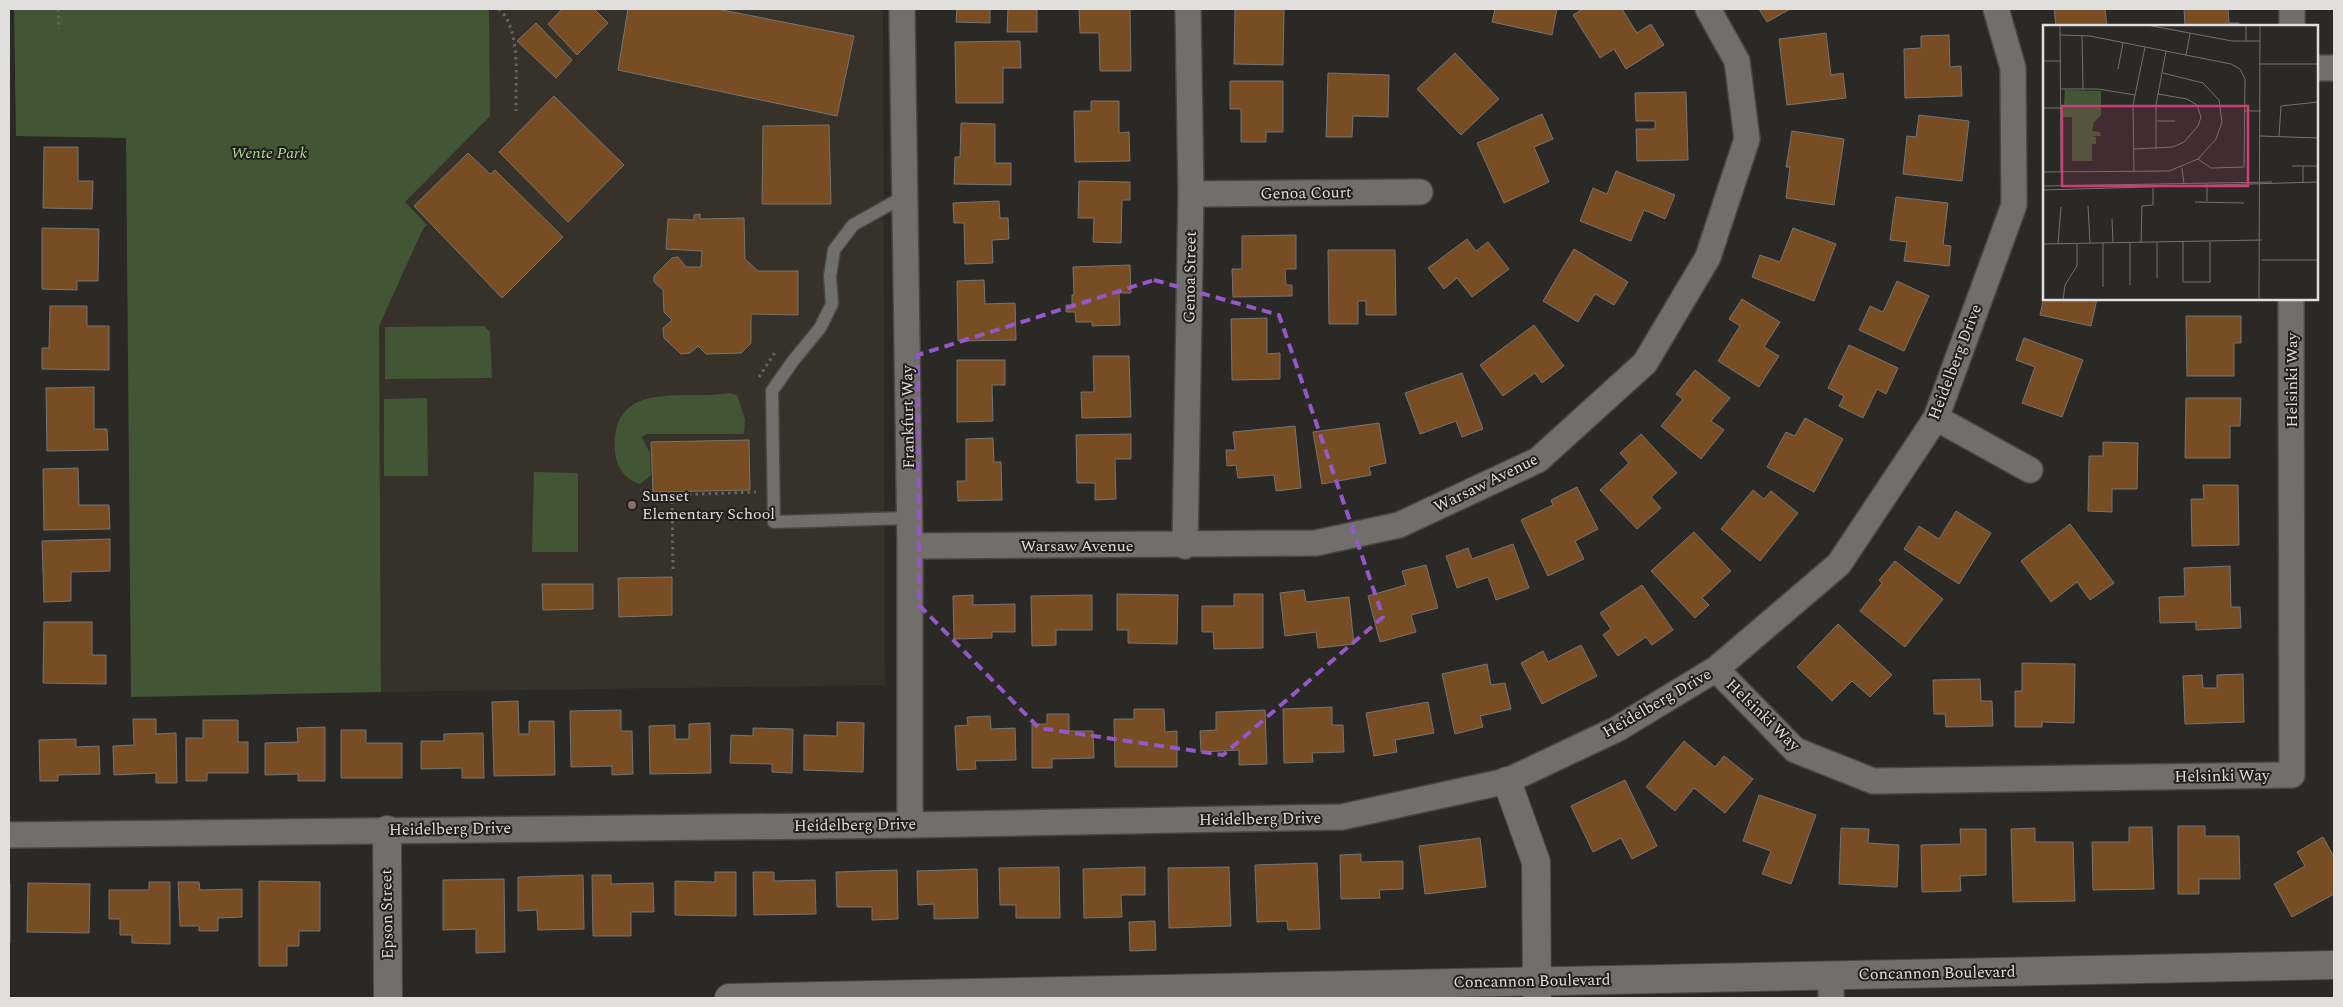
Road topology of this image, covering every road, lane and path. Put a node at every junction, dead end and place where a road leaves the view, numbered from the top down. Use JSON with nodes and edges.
{"nodes":[{"id":1,"x":58,"y":9,"type":"edge"},
{"id":2,"x":500,"y":9,"type":"edge"},
{"id":3,"x":902,"y":9,"type":"edge"},
{"id":4,"x":1188,"y":9,"type":"edge"},
{"id":5,"x":1708,"y":9,"type":"edge"},
{"id":6,"x":1996,"y":9,"type":"edge"},
{"id":7,"x":2292,"y":9,"type":"edge"},
{"id":8,"x":2292,"y":25,"type":"edge"},
{"id":9,"x":59,"y":29,"type":"dead end"},
{"id":10,"x":2318,"y":68,"type":"edge"},
{"id":11,"x":2334,"y":68,"type":"edge"},
{"id":12,"x":516,"y":111,"type":"dead end"},
{"id":13,"x":1420,"y":192,"type":"dead end"},
{"id":14,"x":1192,"y":194,"type":"junction"},
{"id":15,"x":904,"y":196,"type":"junction"},
{"id":16,"x":2292,"y":300,"type":"edge"},
{"id":17,"x":1936,"y":418,"type":"junction"},
{"id":18,"x":2030,"y":470,"type":"dead end"},
{"id":19,"x":909,"y":518,"type":"junction"},
{"id":20,"x":910,"y":546,"type":"junction"},
{"id":21,"x":1185,"y":546,"type":"junction"},
{"id":22,"x":1716,"y":669,"type":"junction"},
{"id":23,"x":1506,"y":781,"type":"junction"},
{"id":24,"x":910,"y":825,"type":"junction"},
{"id":25,"x":387,"y":830,"type":"junction"},
{"id":26,"x":9,"y":835,"type":"edge"},
{"id":27,"x":2334,"y":965,"type":"edge"},
{"id":28,"x":1831,"y":987,"type":"edge"},
{"id":29,"x":1537,"y":989,"type":"edge"},
{"id":30,"x":388,"y":998,"type":"edge"},
{"id":31,"x":729,"y":998,"type":"edge"}],
"edges":[{"from":1,"to":9,"type":"path"},
{"from":2,"to":12,"type":"path"},
{"from":3,"to":15,"type":"street","name":"Frankfurt Way"},
{"from":4,"to":14,"type":"street","name":"Genoa Street"},
{"from":5,"to":21,"type":"street","name":"Warsaw Avenue"},
{"from":6,"to":17,"type":"street","name":"Heidelberg Drive"},
{"from":7,"to":8,"type":"street"},
{"from":10,"to":11,"type":"street"},
{"from":13,"to":14,"type":"street","name":"Genoa Court"},
{"from":14,"to":21,"type":"street","name":"Genoa Street"},
{"from":15,"to":19,"type":"street","name":"Frankfurt Way"},
{"from":15,"to":19,"type":"lane"},
{"from":16,"to":22,"type":"street","name":"Helsinki Way"},
{"from":17,"to":18,"type":"street"},
{"from":17,"to":22,"type":"street","name":"Heidelberg Drive"},
{"from":19,"to":20,"type":"street","name":"Frankfurt Way"},
{"from":20,"to":21,"type":"street","name":"Warsaw Avenue"},
{"from":20,"to":24,"type":"street","name":"Frankfurt Way"},
{"from":22,"to":23,"type":"street","name":"Heidelberg Drive"},
{"from":23,"to":24,"type":"street","name":"Heidelberg Drive"},
{"from":23,"to":29,"type":"main road"},
{"from":24,"to":25,"type":"street","name":"Heidelberg Drive"},
{"from":25,"to":26,"type":"street","name":"Heidelberg Drive"},
{"from":25,"to":30,"type":"main road","name":"Epson Street"},
{"from":27,"to":28,"type":"main road","name":"Concannon Boulevard"},
{"from":28,"to":29,"type":"main road","name":"Concannon Boulevard"},
{"from":29,"to":31,"type":"main road","name":"Concannon Boulevard"}]}
